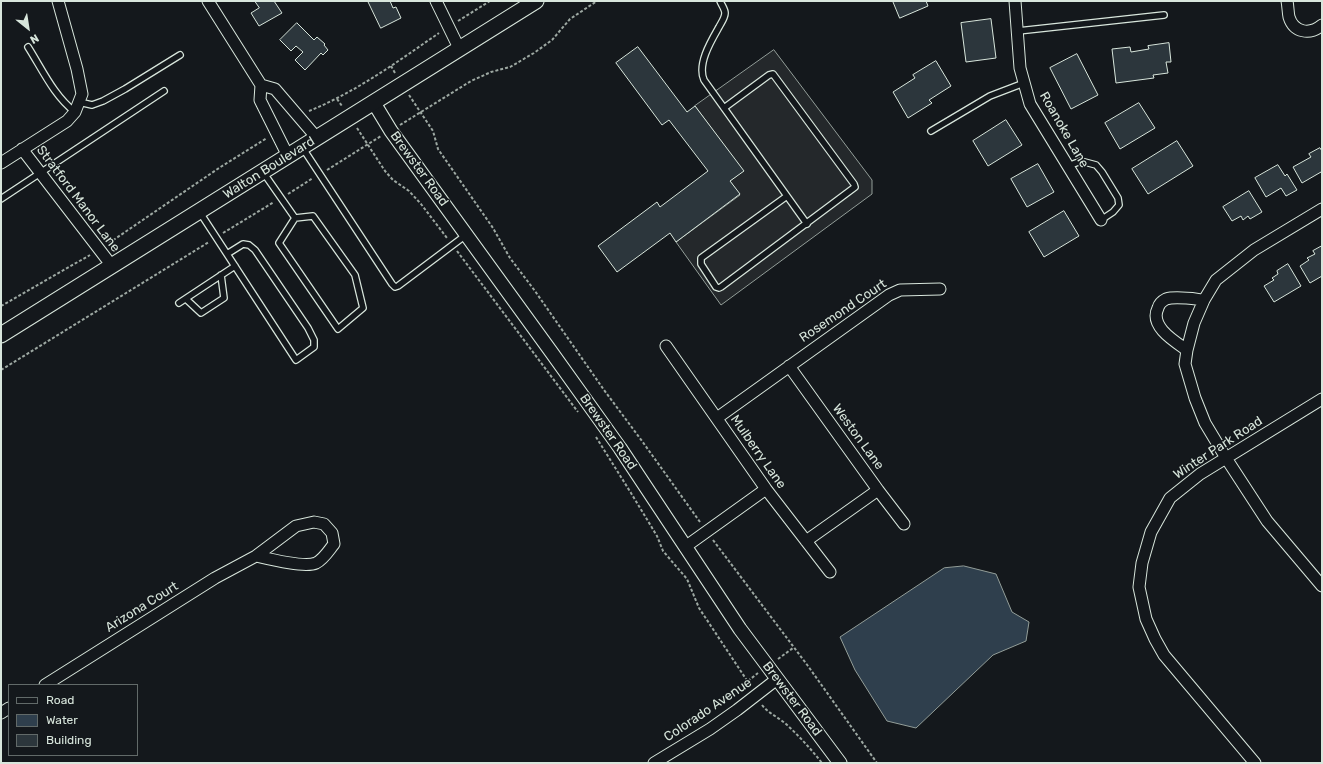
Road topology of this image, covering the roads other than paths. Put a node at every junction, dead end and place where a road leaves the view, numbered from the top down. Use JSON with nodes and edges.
{"nodes":[{"id":1,"x":58,"y":1,"type":"edge"},
{"id":2,"x":208,"y":1,"type":"edge"},
{"id":3,"x":436,"y":1,"type":"edge"},
{"id":4,"x":536,"y":1,"type":"edge"},
{"id":5,"x":720,"y":1,"type":"edge"},
{"id":6,"x":1015,"y":1,"type":"edge"},
{"id":7,"x":1287,"y":1,"type":"edge"},
{"id":8,"x":1164,"y":15,"type":"dead end"},
{"id":9,"x":1322,"y":25,"type":"edge"},
{"id":10,"x":1018,"y":31,"type":"junction"},
{"id":11,"x":28,"y":47,"type":"dead end"},
{"id":12,"x":459,"y":48,"type":"junction"},
{"id":13,"x":180,"y":55,"type":"dead end"},
{"id":14,"x":1024,"y":83,"type":"junction"},
{"id":15,"x":261,"y":84,"type":"junction"},
{"id":16,"x":164,"y":92,"type":"dead end"},
{"id":17,"x":374,"y":103,"type":"junction"},
{"id":18,"x":77,"y":107,"type":"junction"},
{"id":19,"x":724,"y":108,"type":"junction"},
{"id":20,"x":931,"y":131,"type":"dead end"},
{"id":21,"x":317,"y":138,"type":"junction"},
{"id":22,"x":302,"y":147,"type":"junction"},
{"id":23,"x":22,"y":149,"type":"junction"},
{"id":24,"x":288,"y":156,"type":"junction"},
{"id":25,"x":1,"y":163,"type":"edge"},
{"id":26,"x":1068,"y":166,"type":"junction"},
{"id":27,"x":263,"y":172,"type":"junction"},
{"id":28,"x":41,"y":173,"type":"junction"},
{"id":29,"x":787,"y":196,"type":"junction"},
{"id":30,"x":1,"y":200,"type":"edge"},
{"id":31,"x":1322,"y":209,"type":"edge"},
{"id":32,"x":199,"y":211,"type":"junction"},
{"id":33,"x":295,"y":218,"type":"junction"},
{"id":34,"x":1101,"y":220,"type":"joint"},
{"id":35,"x":807,"y":224,"type":"junction"},
{"id":36,"x":467,"y":234,"type":"junction"},
{"id":37,"x":227,"y":254,"type":"junction"},
{"id":38,"x":112,"y":266,"type":"junction"},
{"id":39,"x":235,"y":266,"type":"junction"},
{"id":40,"x":221,"y":275,"type":"junction"},
{"id":41,"x":940,"y":289,"type":"dead end"},
{"id":42,"x":186,"y":299,"type":"junction"},
{"id":43,"x":1204,"y":300,"type":"junction"},
{"id":44,"x":179,"y":304,"type":"dead end"},
{"id":45,"x":1,"y":335,"type":"edge"},
{"id":46,"x":666,"y":346,"type":"dead end"},
{"id":47,"x":1187,"y":350,"type":"junction"},
{"id":48,"x":789,"y":366,"type":"junction"},
{"id":49,"x":1322,"y":399,"type":"edge"},
{"id":50,"x":717,"y":418,"type":"junction"},
{"id":51,"x":1226,"y":458,"type":"junction"},
{"id":52,"x":766,"y":489,"type":"junction"},
{"id":53,"x":878,"y":490,"type":"junction"},
{"id":54,"x":904,"y":524,"type":"dead end"},
{"id":55,"x":806,"y":541,"type":"junction"},
{"id":56,"x":685,"y":547,"type":"junction"},
{"id":57,"x":256,"y":556,"type":"junction"},
{"id":58,"x":830,"y":572,"type":"dead end"},
{"id":59,"x":1322,"y":586,"type":"edge"},
{"id":60,"x":777,"y":679,"type":"junction"},
{"id":61,"x":47,"y":684,"type":"edge"},
{"id":62,"x":654,"y":763,"type":"edge"},
{"id":63,"x":840,"y":763,"type":"edge"},
{"id":64,"x":1256,"y":763,"type":"edge"}],
"edges":[{"from":1,"to":18,"type":"street"},
{"from":2,"to":15,"type":"street"},
{"from":3,"to":12,"type":"street"},
{"from":4,"to":12,"type":"main road","name":"Walton Boulevard"},
{"from":5,"to":19,"type":"lane"},
{"from":6,"to":10,"type":"street","name":"Roanoke Lane"},
{"from":7,"to":9,"type":"street"},
{"from":8,"to":10,"type":"lane"},
{"from":10,"to":14,"type":"street","name":"Roanoke Lane"},
{"from":11,"to":18,"type":"lane"},
{"from":12,"to":17,"type":"main road","name":"Walton Boulevard"},
{"from":13,"to":18,"type":"lane"},
{"from":14,"to":20,"type":"lane"},
{"from":14,"to":26,"type":"street","name":"Roanoke Lane"},
{"from":15,"to":21,"type":"street"},
{"from":15,"to":24,"type":"street"},
{"from":16,"to":28,"type":"lane"},
{"from":17,"to":21,"type":"main road","name":"Walton Boulevard"},
{"from":17,"to":36,"type":"street","name":"Brewster Road"},
{"from":18,"to":23,"type":"street"},
{"from":19,"to":29,"type":"lane"},
{"from":19,"to":35,"type":"lane"},
{"from":21,"to":22,"type":"main road","name":"Walton Boulevard"},
{"from":22,"to":24,"type":"main road","name":"Walton Boulevard"},
{"from":22,"to":36,"type":"lane"},
{"from":23,"to":25,"type":"street"},
{"from":23,"to":28,"type":"street","name":"Stratford Manor Lane"},
{"from":24,"to":27,"type":"main road","name":"Walton Boulevard"},
{"from":26,"to":34,"type":"street","name":"Roanoke Lane"},
{"from":26,"to":34,"type":"lane"},
{"from":27,"to":32,"type":"main road","name":"Walton Boulevard"},
{"from":27,"to":33,"type":"lane"},
{"from":28,"to":30,"type":"lane"},
{"from":28,"to":38,"type":"street","name":"Stratford Manor Lane"},
{"from":29,"to":35,"type":"lane"},
{"from":29,"to":35,"type":"lane"},
{"from":31,"to":43,"type":"street"},
{"from":32,"to":37,"type":"lane"},
{"from":32,"to":38,"type":"main road","name":"Walton Boulevard"},
{"from":33,"to":33,"type":"lane"},
{"from":36,"to":56,"type":"street","name":"Brewster Road"},
{"from":37,"to":39,"type":"lane"},
{"from":37,"to":39,"type":"lane"},
{"from":38,"to":45,"type":"main road","name":"Walton Boulevard"},
{"from":39,"to":40,"type":"lane"},
{"from":40,"to":42,"type":"lane"},
{"from":40,"to":42,"type":"lane"},
{"from":41,"to":48,"type":"street","name":"Rosemond Court"},
{"from":42,"to":44,"type":"lane"},
{"from":43,"to":47,"type":"street"},
{"from":43,"to":47,"type":"street"},
{"from":46,"to":50,"type":"street","name":"Mulberry Lane"},
{"from":47,"to":51,"type":"street"},
{"from":48,"to":50,"type":"street","name":"Rosemond Court"},
{"from":48,"to":53,"type":"street","name":"Weston Lane"},
{"from":49,"to":51,"type":"street","name":"Winter Park Road"},
{"from":50,"to":52,"type":"street","name":"Mulberry Lane"},
{"from":51,"to":59,"type":"street"},
{"from":51,"to":64,"type":"street","name":"Winter Park Road"},
{"from":52,"to":55,"type":"street","name":"Mulberry Lane"},
{"from":52,"to":56,"type":"street"},
{"from":53,"to":54,"type":"street","name":"Weston Lane"},
{"from":53,"to":55,"type":"street"},
{"from":55,"to":58,"type":"street","name":"Mulberry Lane"},
{"from":56,"to":60,"type":"street","name":"Brewster Road"},
{"from":57,"to":57,"type":"street","name":"Arizona Court"},
{"from":57,"to":61,"type":"street","name":"Arizona Court"},
{"from":60,"to":62,"type":"street","name":"Colorado Avenue"},
{"from":60,"to":63,"type":"street","name":"Brewster Road"}]}
